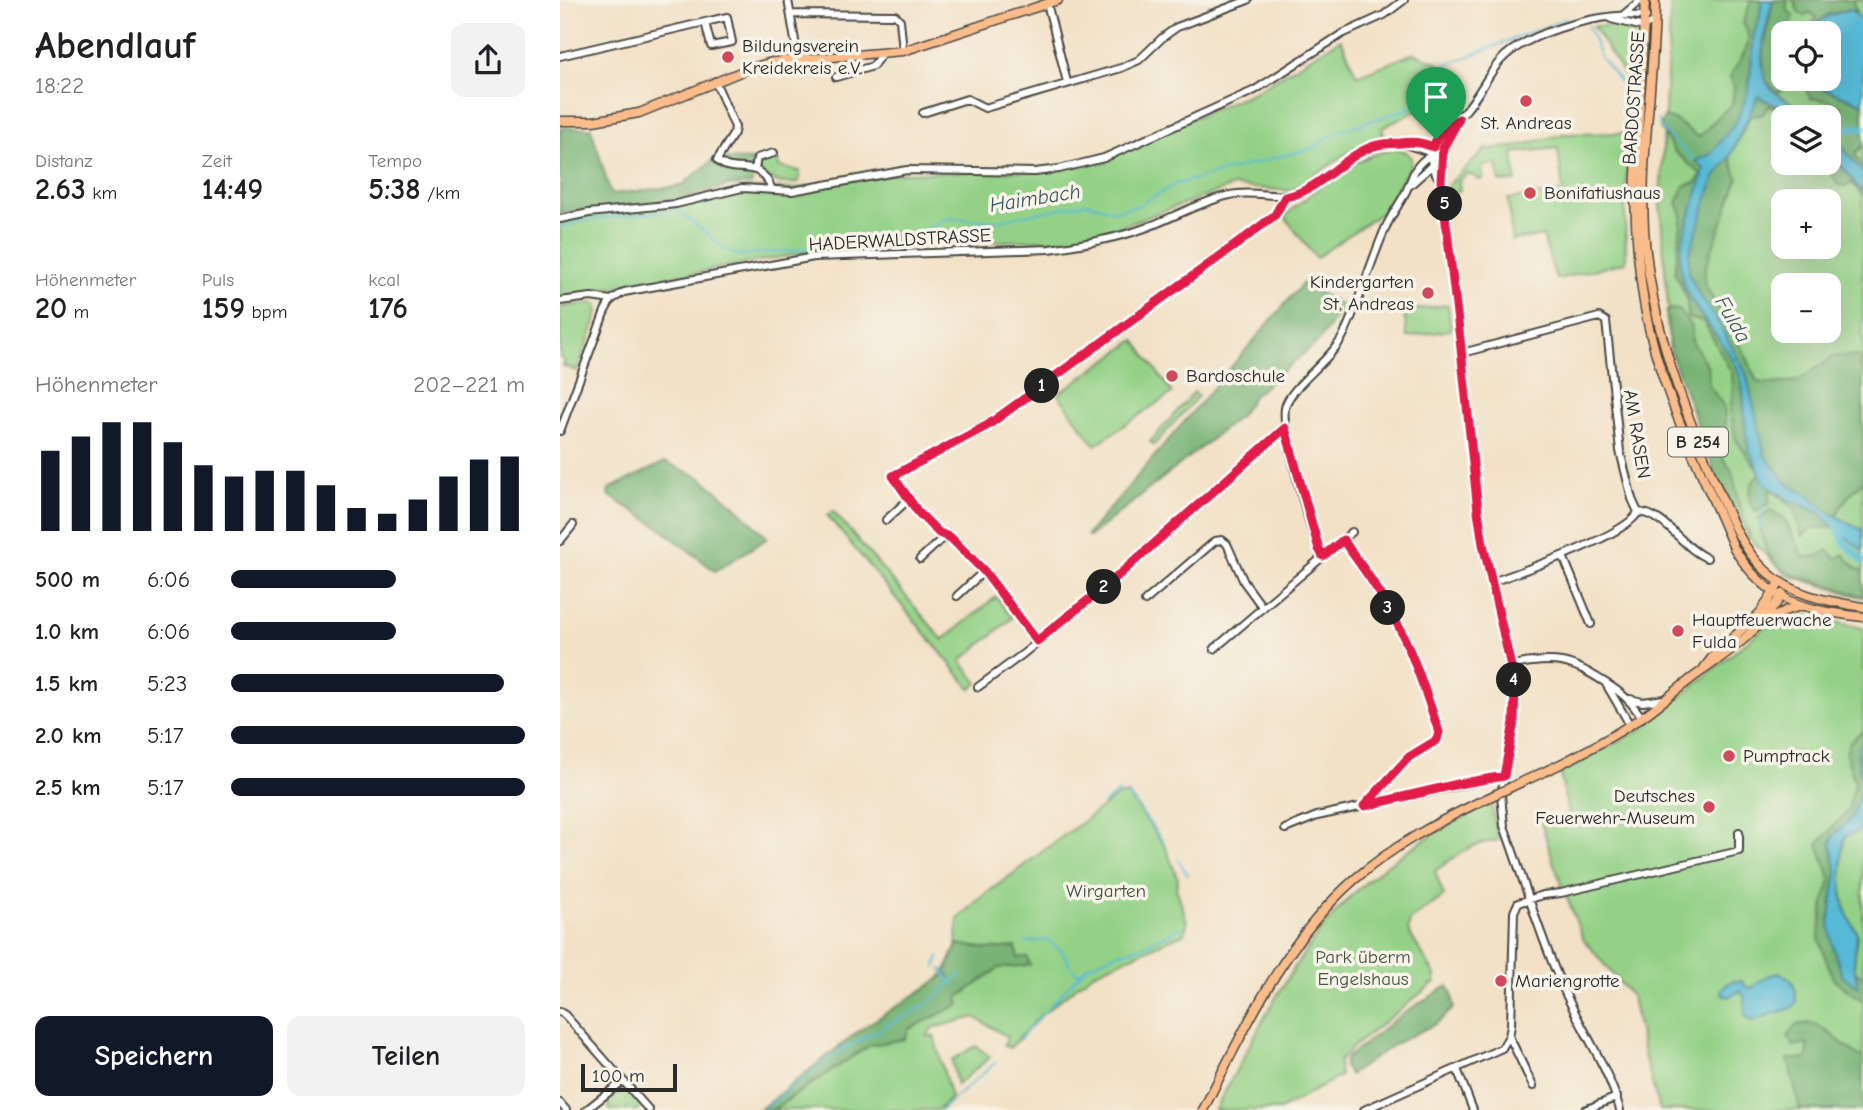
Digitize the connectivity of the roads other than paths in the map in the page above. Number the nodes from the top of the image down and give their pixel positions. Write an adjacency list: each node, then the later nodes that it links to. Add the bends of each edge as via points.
1 (788, 0): 9 (street)
2 (1058, 0): 7 (main road)
3 (1248, 0): 8 (street)
4 (1404, 0): 31 (street, via 1255,90 1104,158 1035,172 907,170 792,191)
5 (1643, 0): 10 (street); 11 (main road, BARDOSTRASSE / B 254)
6 (1654, 0): 13 (main road, BARDOSTRASSE / B 254)
7 (1047, 3): 16 (main road); 22 (street)
8 (1228, 3): 22 (street, via 1177,27 1139,60)
9 (791, 14): 16 (street, via 895,15 900,20); 19 (street)
10 (1622, 16): 11 (street); 12 (street)
11 (1644, 16): 13 (street); 15 (main road, BARDOSTRASSE / B 254)
12 (1611, 19): 15 (street); 24 (street, via 1566,26 1524,43 1500,61)
13 (1654, 20): 15 (street); 53 (main road, BARDOSTRASSE / B 254, via 1644,227 1664,351 1732,522 1750,553)
14 (705, 22): 14 (street, via 727,17 732,42 711,46); 18 (street)
15 (1644, 27): 54 (main road, BARDOSTRASSE / B 254, via 1635,225 1655,353 1734,548 1757,578)
16 (903, 51): 17 (main road)
17 (882, 53): 19 (main road); 20 (street, via 873,66)
18 (560, 56)
19 (798, 58): 21 (main road)
20 (836, 77)
21 (715, 81): 25 (main road, via 639,113); 29 (street, via 735,127 717,160 728,167)
22 (1067, 82): 23 (street, via 985,108 967,99)
23 (923, 113)
24 (1459, 119): 27 (street, via 1437,139); 28 (street)
25 (560, 121)
26 (774, 153): 29 (street, via 757,158)
27 (1432, 155): 28 (street); 28 (street); 30 (street); 32 (street, via 1416,142 1374,146 1304,192); 37 (street, via 1386,226 1343,338 1289,397)
28 (1442, 156): 30 (street)
29 (755, 169): 31 (street)
30 (1441, 181): 36 (street)
31 (772, 190): 33 (street, via 742,188 676,204)
32 (1285, 197): 34 (street, HADERWALDSTRASSE, via 1232,194 1142,229 1062,247 814,257 624,292); 39 (street, via 1275,215 988,425 893,476)
33 (560, 219)
34 (611, 300): 35 (street); 38 (street)
35 (560, 301)
36 (1462, 353): 40 (street, AM RASEN, via 1599,317 1606,321 1620,451); 52 (street, via 1477,507)
37 (1285, 428): 48 (street); 63 (street)
38 (560, 431)
39 (908, 500): 41 (street); 44 (street)
40 (1638, 512): 47 (street, via 1627,524); 49 (street, via 1653,515)
41 (886, 520)
42 (573, 525): 46 (street)
43 (1352, 533): 45 (street)
44 (944, 537): 50 (street); 51 (street, via 951,538)
45 (1343, 540): 48 (street); 74 (street, via 1393,615 1439,732 1437,740 1409,757)
46 (560, 541)
47 (1563, 555): 52 (street); 61 (street)
48 (1323, 556): 59 (street)
49 (1707, 558)
50 (920, 559)
51 (984, 571): 55 (street); 63 (street)
52 (1492, 582): 65 (street)
53 (1784, 584): 54 (main road); 58 (main road, BARDOSTRASSE / B 254, via 1819,599)
54 (1778, 594): 57 (main road, BARDOSTRASSE / B 254); 62 (main road); 66 (main road)
55 (957, 596)
56 (1146, 601): 59 (street, via 1215,541 1222,540)
57 (1802, 606): 60 (main road, BARDOSTRASSE / B 254); 62 (main road)
58 (1863, 607)
59 (1263, 608): 64 (street)
60 (1863, 617)
61 (1591, 624)
62 (1760, 625): 66 (main road)
63 (1037, 641): 68 (street)
64 (1214, 649)
65 (1511, 665): 67 (street, via 1564,662 1587,670); 73 (street, via 1514,722)
66 (1702, 671): 69 (main road)
67 (1606, 684): 70 (street); 72 (street)
68 (978, 687)
69 (1669, 698): 70 (street); 71 (main road)
70 (1628, 699): 71 (street)
71 (1642, 718): 72 (main road)
72 (1630, 725): 88 (main road, bridge, via 1433,825 1355,879 1320,914 1273,979)
73 (1504, 776): 74 (street); 77 (street, via 1500,809)
74 (1364, 806): 75 (street, via 1317,816)
75 (1285, 829)
76 (1739, 832): 77 (street, via 1739,851)
77 (1529, 898): 79 (street, via 1518,903 1514,912); 83 (street, via 1564,991)
78 (560, 1012): 81 (street)
79 (1509, 1036): 80 (street, via 1502,1048); 82 (street)
80 (1457, 1069): 89 (street); 90 (street)
81 (623, 1082): 86 (street); 87 (street)
82 (1533, 1086)
83 (1616, 1097): 91 (street); 92 (street)
84 (560, 1103): 85 (street)
85 (566, 1110)
86 (586, 1110)
87 (649, 1110)
88 (1203, 1110)
89 (1364, 1110)
90 (1473, 1110)
91 (1585, 1110)
92 (1620, 1110)

